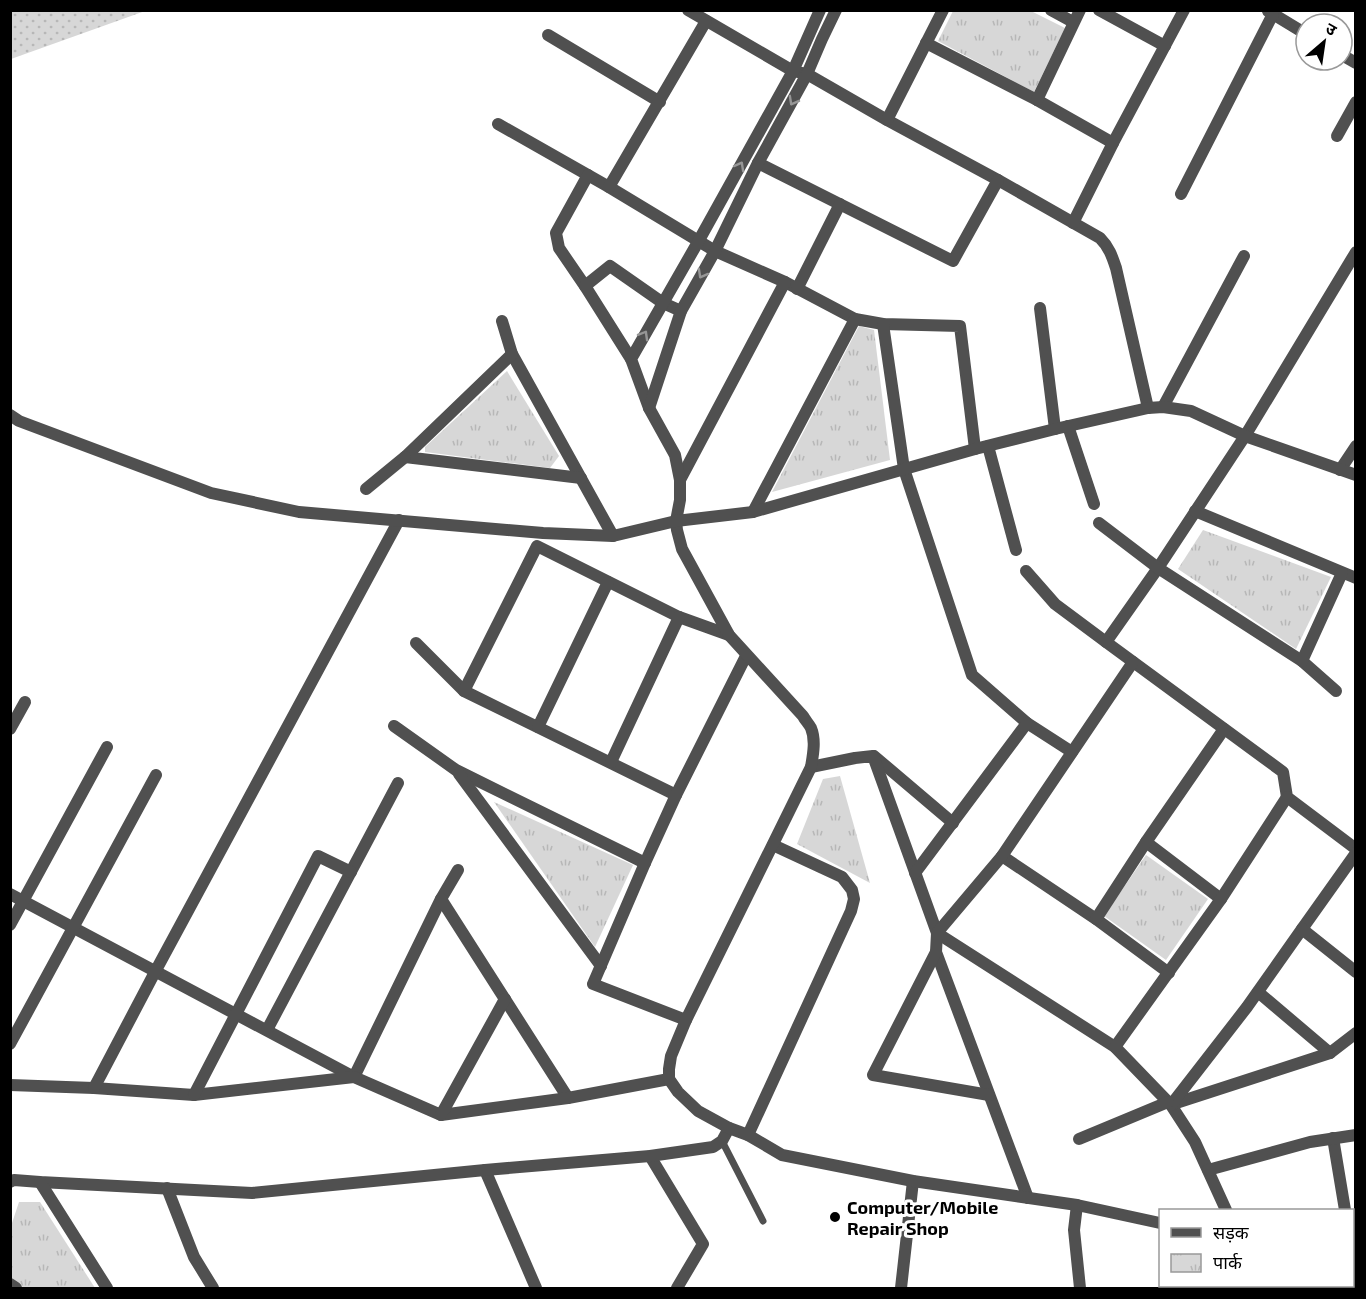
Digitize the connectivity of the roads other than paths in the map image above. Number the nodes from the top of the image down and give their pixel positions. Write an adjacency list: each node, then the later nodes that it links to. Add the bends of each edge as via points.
1 (688, 10): 10 (street)
2 (820, 10): 15 (street)
3 (836, 10): 16 (street)
4 (943, 10): 13 (street)
5 (1051, 10): 9 (street)
6 (1099, 10): 14 (street)
7 (1184, 10): 14 (street)
8 (1270, 12): 11 (street); 28 (street)
9 (1077, 16): 17 (street)
10 (706, 21): 15 (street); 18 (street)
11 (1294, 27)
12 (548, 35): 18 (street)
13 (926, 43): 17 (street); 20 (street)
14 (1165, 46): 23 (street)
15 (793, 71): 16 (street); 31 (street, one-way to 15)
16 (807, 74): 20 (street); 24 (street, one-way to 24)
17 (1037, 100): 23 (street)
18 (660, 102): 27 (street)
19 (1356, 102): 22 (street)
20 (887, 120): 26 (street)
21 (498, 124): 25 (street)
22 (1337, 136)
23 (1113, 143): 30 (street)
24 (759, 163): 29 (street); 32 (street)
25 (588, 175): 27 (street); 36 (street, via 556,233 559,248)
26 (998, 180): 29 (street, via 953,261); 30 (street)
27 (609, 187): 31 (street)
28 (1181, 194)
29 (840, 204): 37 (street)
30 (1073, 223): 48 (street, via 1100,238 1112,255)
31 (698, 242): 32 (street); 38 (street)
32 (715, 252): 35 (street); 40 (street, one-way to 40)
33 (1356, 252): 51 (street)
34 (1244, 256): 46 (street)
35 (785, 282): 37 (street); 60 (street)
36 (585, 286): 38 (street, via 610,266); 45 (street)
37 (797, 289): 41 (street)
38 (663, 303): 40 (street); 45 (street, one-way to 38)
39 (1040, 308): 50 (street)
40 (681, 311): 47 (street)
41 (855, 319): 43 (street); 64 (street)
42 (502, 321): 44 (street)
43 (883, 324): 54 (street, via 960,326); 56 (street)
44 (512, 354): 55 (street); 59 (street)
45 (630, 359): 47 (street)
46 (1163, 407): 48 (street); 51 (street, via 1191,411)
47 (649, 408): 60 (street, via 675,455)
48 (1148, 408): 50 (street)
49 (10, 416): 65 (street, via 211,493 299,512)
50 (1061, 427): 52 (street); 62 (street)
51 (1245, 436): 57 (street); 63 (street)
52 (988, 446): 54 (street); 71 (street)
53 (1356, 446): 57 (street)
54 (975, 449): 56 (street)
55 (405, 457): 59 (street); 61 (street)
56 (904, 469): 64 (street); 87 (street, via 972,675)
57 (1340, 470): 58 (street)
58 (1356, 475)
59 (581, 478): 69 (street)
60 (680, 480): 66 (street)
61 (366, 489)
62 (1094, 504)
63 (1196, 511): 72 (street); 74 (street)
64 (753, 512): 66 (street)
65 (399, 520): 68 (street); 122 (street)
66 (676, 521): 69 (street); 78 (street, via 682,549)
67 (1100, 523): 72 (street)
68 (543, 533): 69 (street); 70 (street)
69 (613, 536)
70 (537, 546): 76 (street); 84 (street)
71 (1016, 550)
72 (1158, 568): 79 (street); 82 (street)
73 (1026, 571): 79 (street, via 1055,604)
74 (1342, 573): 75 (street); 82 (street)
75 (1356, 578)
76 (608, 582): 77 (street); 89 (street)
77 (680, 617): 78 (street); 95 (street)
78 (729, 635): 81 (street)
79 (1106, 642): 83 (street)
80 (416, 643): 84 (street)
81 (747, 656): 96 (street, via 811,728); 100 (street)
82 (1302, 661): 85 (street)
83 (1133, 662): 91 (street); 93 (street)
84 (464, 691): 89 (street)
85 (1336, 691)
86 (25, 702): 90 (street)
87 (1027, 723): 93 (street); 102 (street)
88 (394, 726): 97 (street)
89 (538, 727): 95 (street)
90 (10, 729)
91 (1224, 729): 101 (street, via 1283,772); 103 (street)
92 (107, 747): 114 (street)
93 (1072, 752): 106 (street)
94 (873, 756): 96 (street); 102 (street); 110 (street)
95 (611, 762): 100 (street)
96 (811, 767): 104 (street)
97 (456, 770): 107 (street); 121 (street)
98 (156, 775): 117 (street)
99 (398, 783): 109 (street)
100 (676, 795): 107 (street)
101 (1287, 796): 105 (street); 113 (street)
102 (953, 823): 110 (street)
103 (1146, 842): 113 (street); 115 (street)
104 (773, 845): 128 (street); 144 (street, via 842,877 854,899)
105 (1356, 851): 118 (street)
106 (1002, 856): 115 (street); 119 (street)
107 (645, 863): 121 (street)
108 (458, 870): 112 (street)
109 (351, 872): 127 (street, via 318,856); 129 (street)
110 (915, 873): 119 (street)
111 (10, 894): 114 (street)
112 (441, 899): 126 (street); 134 (street)
113 (1221, 899): 124 (street)
114 (24, 901): 116 (street); 117 (street)
115 (1095, 919): 124 (street)
116 (10, 925)
117 (73, 928): 122 (street); 131 (street)
118 (1302, 929): 123 (street); 125 (street)
119 (937, 933): 120 (street); 132 (street)
120 (936, 952): 139 (street); 139 (street, via 873,1075)
121 (601, 966): 128 (street, via 593,984)
122 (155, 972): 127 (street); 137 (street)
123 (1356, 972)
124 (1169, 973): 132 (street)
125 (1258, 992): 133 (street); 141 (street)
126 (505, 999): 140 (street); 142 (street)
127 (236, 1013): 129 (street); 138 (street)
128 (686, 1020): 135 (street, via 671,1056)
129 (267, 1030): 134 (street)
130 (1356, 1034): 133 (street)
131 (10, 1044)
132 (1115, 1047): 141 (street)
133 (1330, 1053): 141 (street)
134 (354, 1077): 138 (street); 142 (street)
135 (669, 1079): 140 (street); 143 (street, via 698,1111)
136 (10, 1085): 137 (street)
137 (94, 1088): 138 (street)
138 (194, 1095)
139 (989, 1095): 156 (street)
140 (568, 1098): 142 (street)
141 (1170, 1103): 147 (street); 151 (street)
142 (441, 1114)
143 (729, 1128): 144 (street); 148 (street)
144 (748, 1135): 152 (street, via 782,1155)
145 (1356, 1135): 146 (street)
146 (1333, 1138): 151 (street); 159 (street)
147 (1079, 1139)
148 (722, 1141): 149 (street, via 713,1147); 160 (lane)
149 (650, 1156): 150 (street); 167 (street, via 703,1244)
150 (485, 1170): 155 (street, via 252,1193); 166 (street)
151 (1208, 1170): 158 (street)
152 (913, 1181): 156 (street); 168 (street)
153 (10, 1182): 154 (street)
154 (40, 1182): 155 (street); 164 (street)
155 (167, 1188): 165 (street, via 194,1257)
156 (1028, 1198): 157 (street)
157 (1077, 1205): 161 (street); 169 (street, via 1074,1230)
158 (1226, 1209)
159 (1345, 1209)
160 (763, 1221)
161 (1159, 1223)
162 (10, 1284): 163 (street)
163 (15, 1288)
164 (107, 1288)
165 (213, 1288)
166 (536, 1288)
167 (677, 1288)
168 (901, 1288)
169 (1080, 1288)

